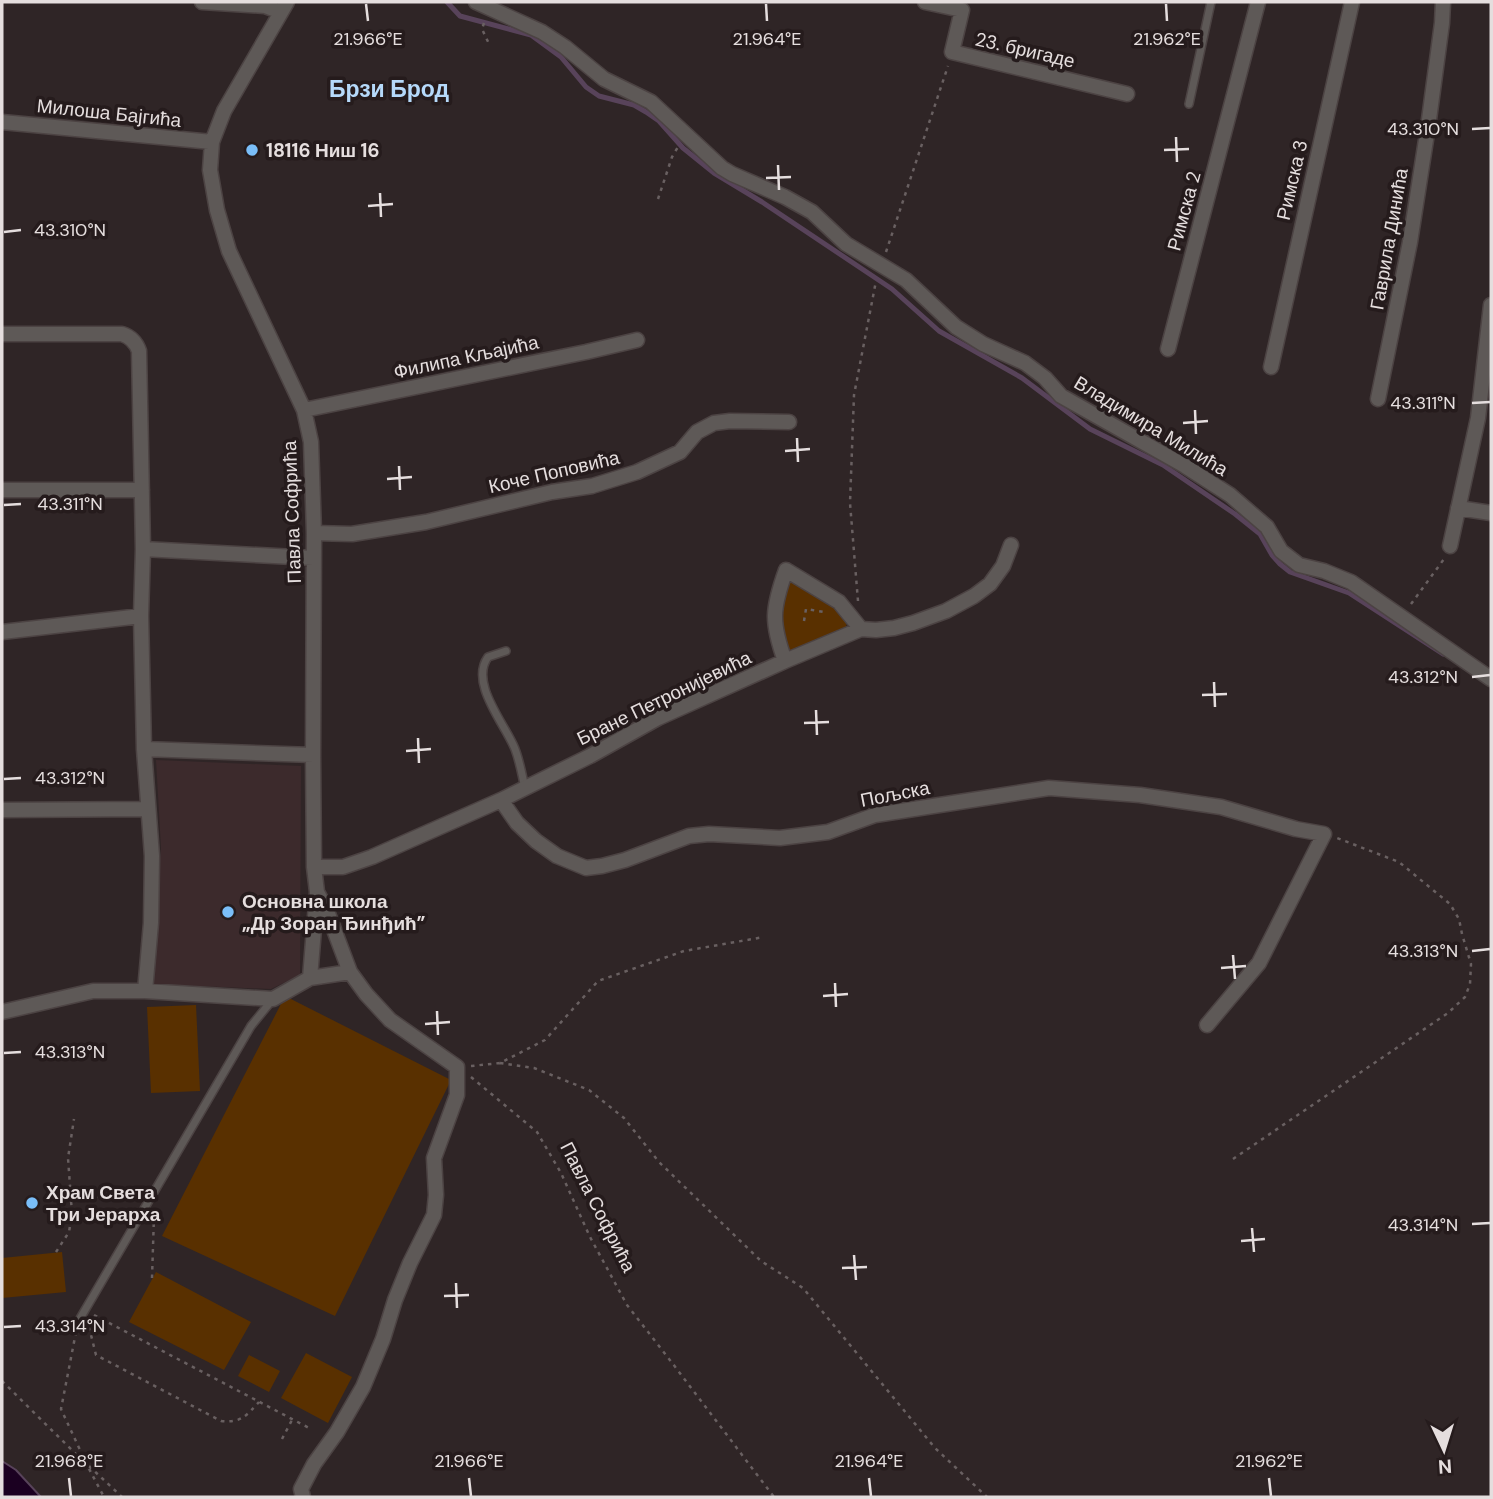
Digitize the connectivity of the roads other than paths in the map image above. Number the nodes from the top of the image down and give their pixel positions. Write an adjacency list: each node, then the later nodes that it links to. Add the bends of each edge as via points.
1 (202, 2): 8 (street)
2 (476, 2): 35 (street, Владимира Милића, via 542,32 604,79 651,102 722,168 812,212 846,244 906,281 956,327 1025,363 1061,396 1230,495 1267,527 1281,551 1299,565 1351,582)
3 (926, 2): 9 (street, 23. бригаде, via 962,10 952,52)
4 (1211, 2): 10 (lane)
5 (1258, 2): 16 (street, Римска 2)
6 (1352, 2): 17 (street, Римска 3)
7 (1443, 2): 18 (street, Гаврила Динића, via 1410,242)
8 (284, 7): 12 (street, Павла Софрића, via 224,111)
9 (1127, 94)
10 (1189, 104)
11 (2, 122): 12 (street, Милоша Бајгића)
12 (212, 142): 19 (street, Павла Софрића, via 210,170 229,251)
13 (1491, 305): 23 (street, via 1478,418)
14 (2, 334): 22 (street, via 122,334 133,340 139,351)
15 (637, 340): 19 (street, Филипа Кљајића)
16 (1168, 349)
17 (1270, 367)
18 (1378, 399)
19 (304, 410): 25 (street, Павла Софрића, via 311,442)
20 (789, 422): 25 (street, Коче Поповића, via 714,423 697,432 680,452 592,486 426,523 352,534)
21 (2, 490): 22 (street)
22 (142, 490): 28 (street)
23 (1458, 508): 24 (street); 27 (street)
24 (1491, 513)
25 (314, 533): 29 (street, Павла Софрића)
26 (1011, 545): 31 (street, Бране Петронијевића, via 996,576 960,604 913,623)
27 (1450, 546)
28 (143, 549): 29 (street); 30 (street)
29 (313, 558): 37 (street, Павла Софрића)
30 (142, 616): 32 (street); 36 (street)
31 (861, 629): 34 (street, Бране Петронијевића); 34 (street, via 839,602 786,570 774,614)
32 (2, 632)
33 (506, 651): 38 (lane, via 488,657 482,676 514,747)
34 (785, 661): 38 (street, Бране Петронијевића)
35 (1491, 679)
36 (144, 749): 37 (street); 40 (street)
37 (313, 755): 42 (street, Павла Софрића)
38 (524, 788): 39 (street, Бране Петронијевића)
39 (501, 800): 42 (street, Бране Петронијевића, via 359,863); 49 (street, Пољска, via 536,841 586,868 625,860 689,836 780,838 828,832 875,814 1049,788 1221,807 1324,834 1259,963)
40 (148, 809): 41 (street); 46 (street, via 151,923)
41 (2, 810)
42 (314, 867): 43 (street, Павла Софрића)
43 (317, 892): 44 (street, Павла Софрића); 45 (street, Павла Софрића)
44 (350, 972): 45 (street); 51 (street, Павла Софрића, via 390,1020 457,1067 457,1095 434,1158 434,1215 410,1263 363,1387 314,1464 301,1489)
45 (310, 978): 47 (street)
46 (145, 991): 47 (street); 48 (street, via 93,991)
47 (273, 999): 50 (lane, via 251,1026)
48 (2, 1012)
49 (1207, 1025)
50 (78, 1322)
51 (303, 1497)

